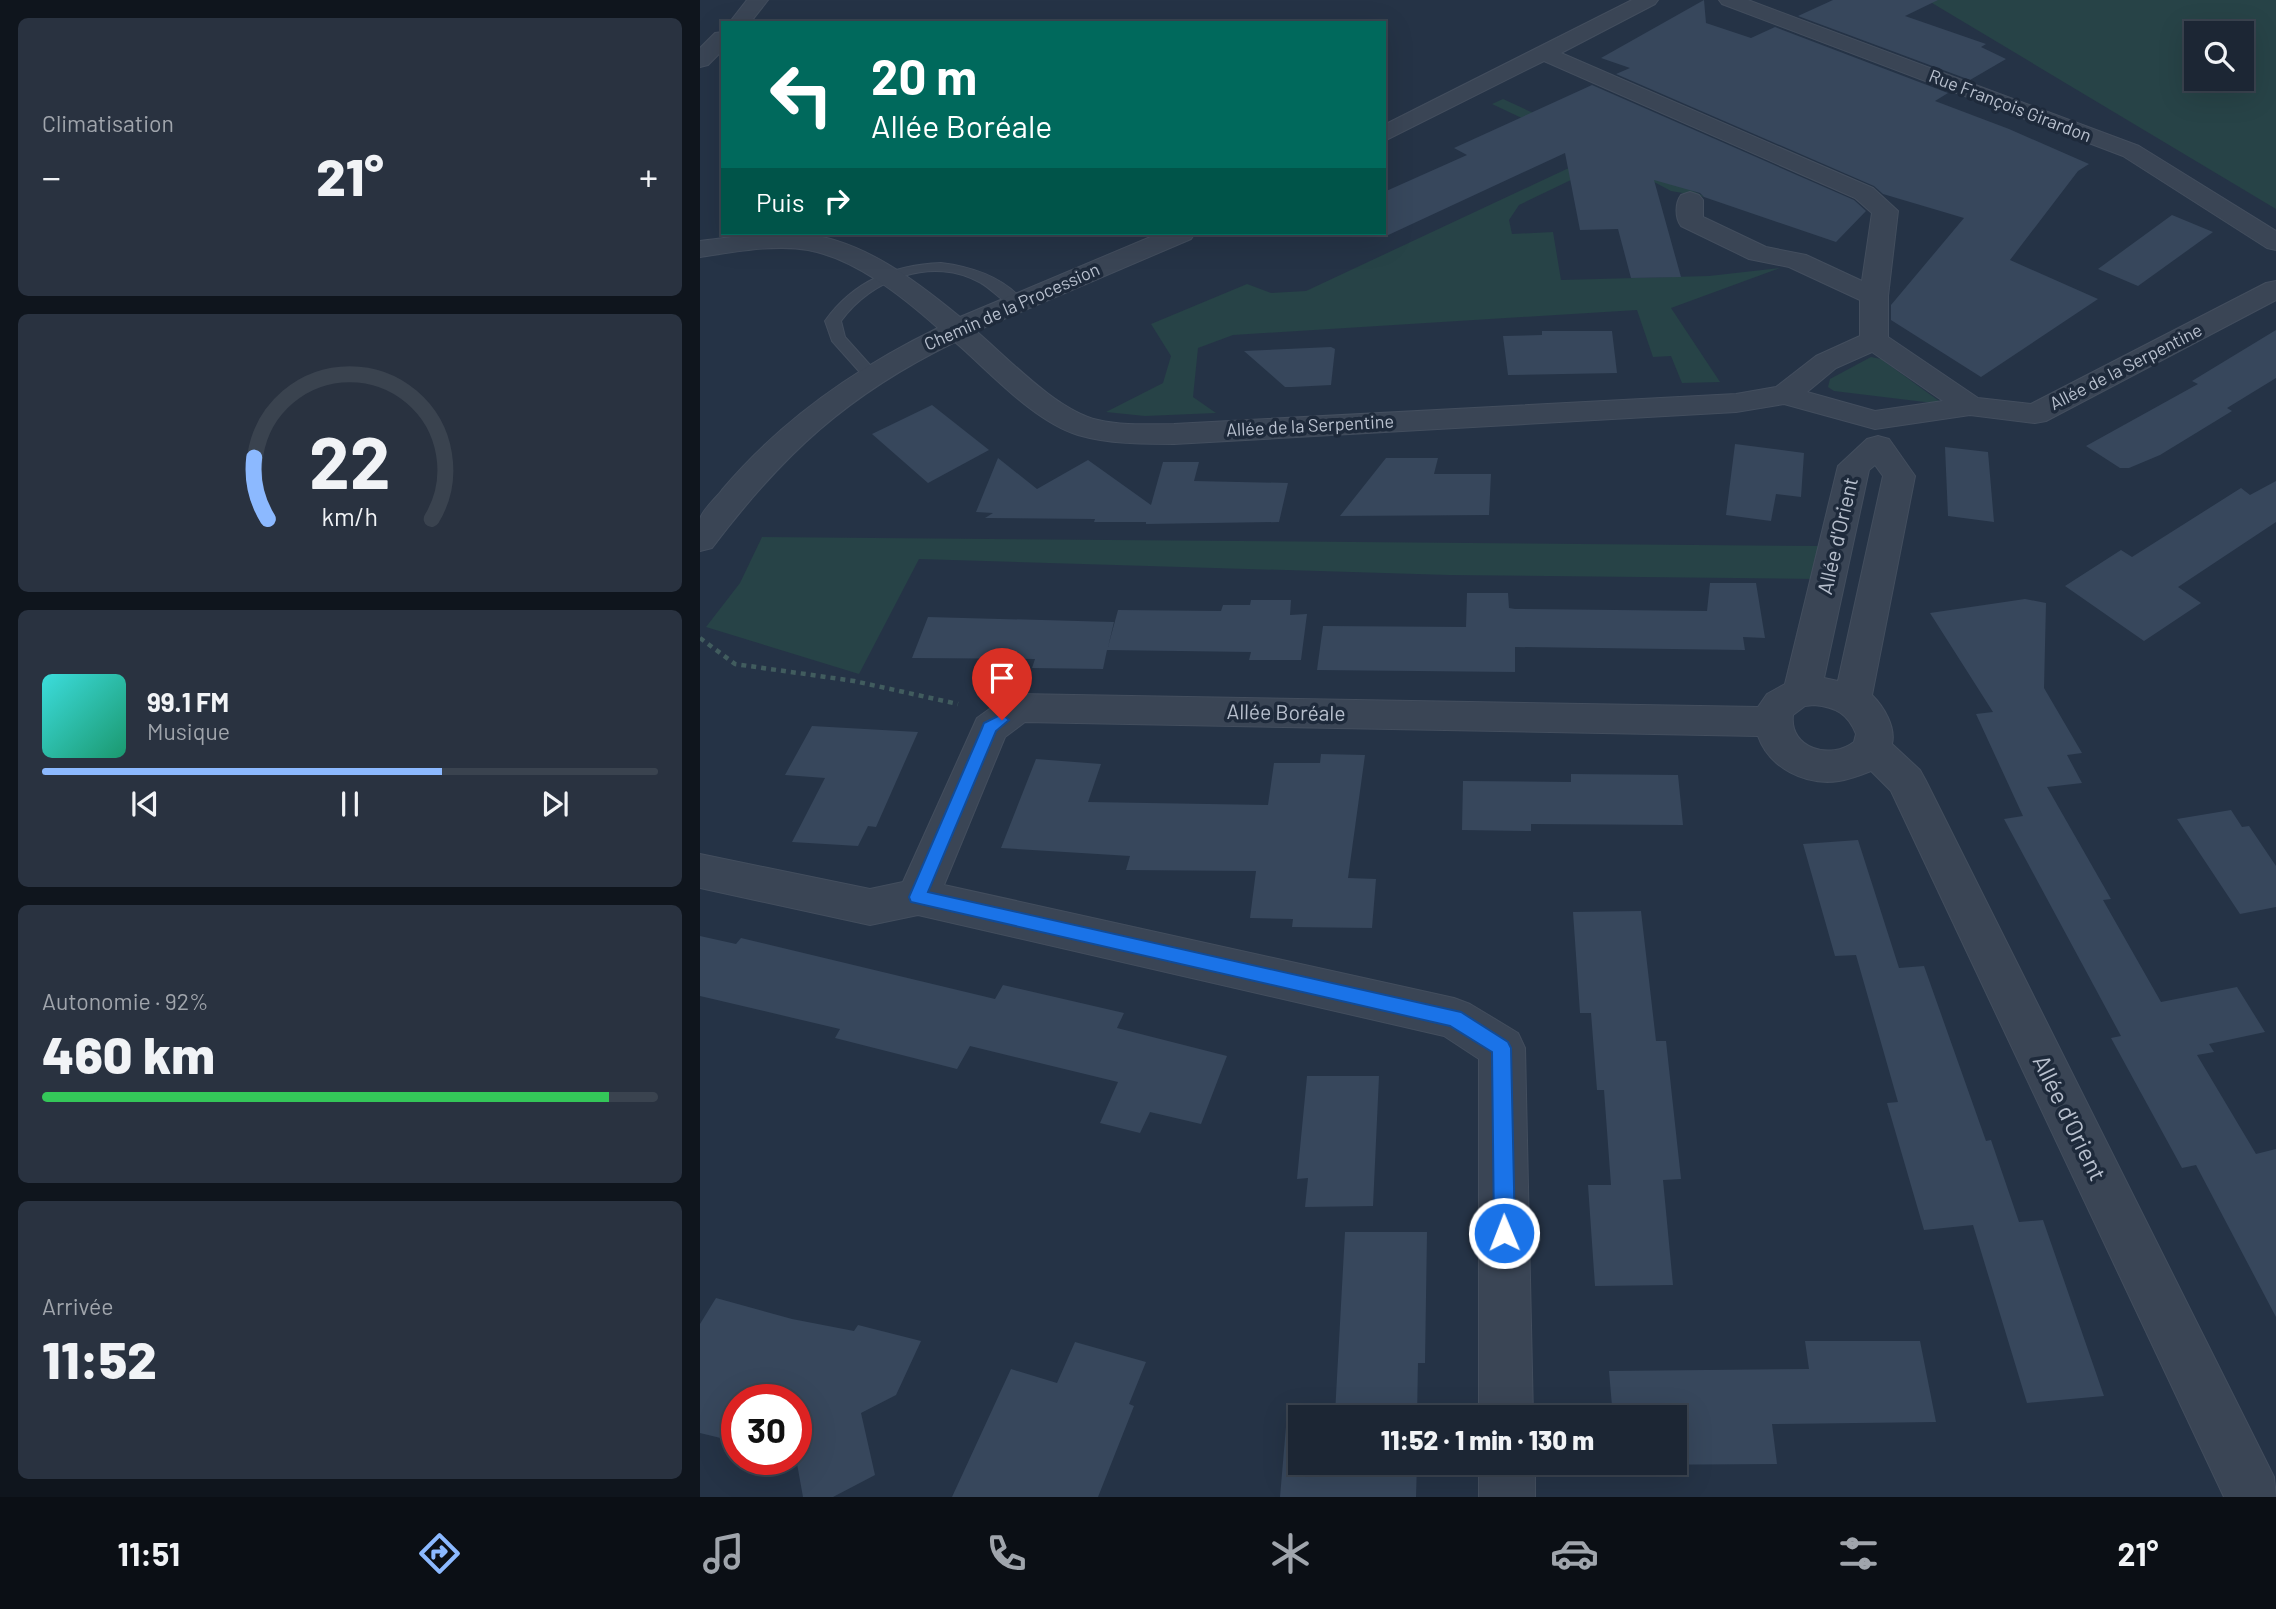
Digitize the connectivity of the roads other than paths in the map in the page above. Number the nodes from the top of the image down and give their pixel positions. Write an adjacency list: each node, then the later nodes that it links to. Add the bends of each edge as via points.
1 (758, 0): 4 (street)
2 (1648, 0): 6 (street)
3 (1729, 0): 12 (street, Rue François Girardon, via 2131,151)
4 (741, 21)
5 (721, 40): 7 (street)
6 (1545, 54): 8 (street); 16 (street, via 1864,193 1885,211)
7 (700, 60)
8 (1386, 133)
9 (1690, 200): 16 (street, via 1690,221 1758,253 1797,261)
10 (1177, 235): 17 (street, Chemin de la Procession)
11 (819, 238): 13 (street, Allée de la Serpentine); 14 (street, Allée de la Serpentine)
12 (2276, 242)
13 (700, 249)
14 (886, 276): 17 (lane, via 919,269 958,269 982,277); 18 (street, Allée de la Serpentine); 20 (lane, via 863,287 833,321 838,338)
15 (2276, 289): 22 (street, Allée de la Serpentine, via 2035,414)
16 (1874, 296): 19 (street)
17 (1017, 303): 18 (street, Chemin de la Procession)
18 (956, 329): 20 (street, Chemin de la Procession); 21 (street, Allée de la Serpentine, via 1058,415 1089,428 1122,433 1174,434 1723,404)
19 (1874, 341): 21 (street, via 1826,362); 22 (street)
20 (871, 375): 24 (street, Chemin de la Procession, via 798,429 734,495)
21 (1786, 395): 23 (street)
22 (1970, 406): 23 (street)
23 (1877, 433): 25 (street, Allée d'Orient, via 1854,466); 26 (street, via 1899,476)
24 (700, 540)
25 (1802, 692): 26 (street, via 1827,691); 27 (street, via 1781,703)
26 (1852, 701): 28 (street, via 1872,723)
27 (1773, 722): 28 (street, via 1784,748 1814,765 1849,765); 30 (street, Allée Boréale, via 1018,708 990,728)
28 (1872, 748): 34 (street, Allée d'Orient, via 1906,782)
29 (700, 871): 30 (street, via 870,907)
30 (918, 897): 31 (street, via 1454,1018 1502,1048)
31 (1506, 1405)
32 (1507, 1475): 33 (street)
33 (1507, 1497)
34 (2254, 1497)

